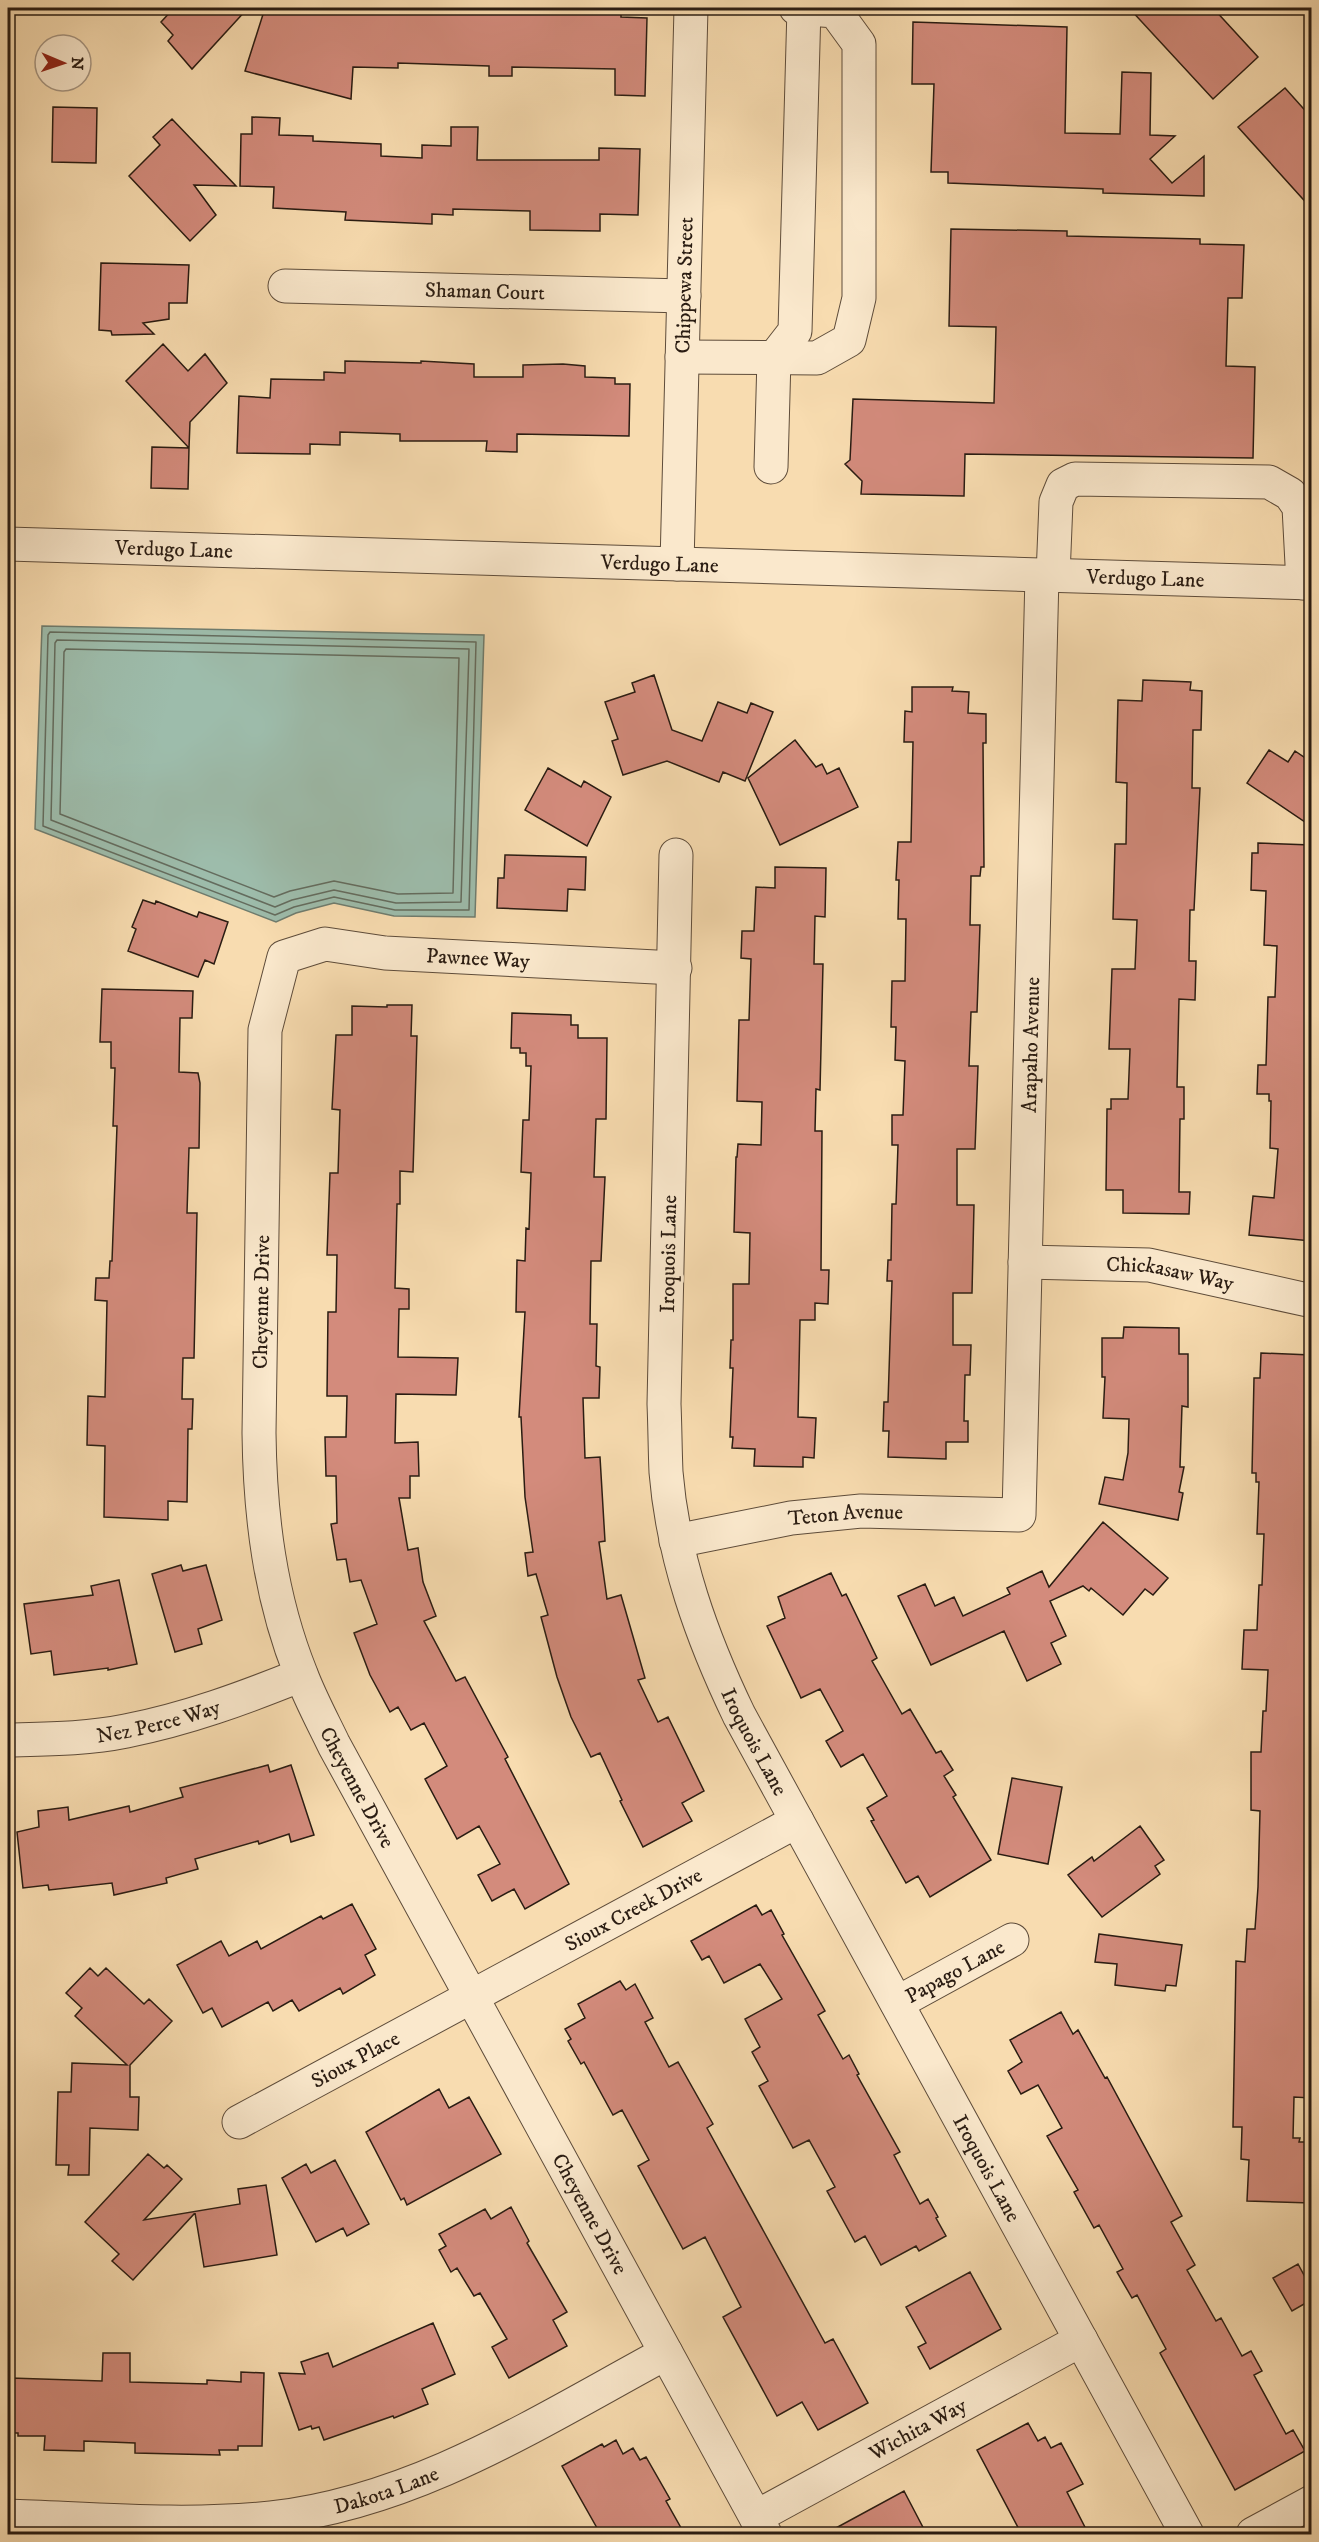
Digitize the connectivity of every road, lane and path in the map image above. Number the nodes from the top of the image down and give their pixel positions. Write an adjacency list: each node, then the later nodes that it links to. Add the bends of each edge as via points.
1 (691, 8): 5 (street, Chippewa Street)
2 (796, 8): 3 (street)
3 (804, 8): 7 (street, via 795,331); 7 (street, via 835,11 859,44 859,298 849,340 816,358)
4 (285, 286): 5 (street, Shaman Court)
5 (684, 296): 6 (street, Chippewa Street)
6 (682, 357): 7 (street); 10 (street, Chippewa Street)
7 (774, 358): 8 (street)
8 (771, 467)
9 (8, 544): 10 (street, Verdugo Lane)
10 (677, 564): 11 (street, Verdugo Lane)
11 (1048, 575): 12 (street, Verdugo Lane); 12 (street, Arapaho Avenue, via 1056,502 1063,485 1075,479 1269,482 1290,494 1299,507); 16 (street, Arapaho Avenue)
12 (1307, 583)
13 (676, 855): 15 (street, Iroquois Lane)
14 (284, 957): 15 (street, Pawnee Way, via 325,944 386,953); 20 (street, Cheyenne Drive, via 265,1030 258,1433 268,1557 281,1617)
15 (675, 968): 19 (street, Iroquois Lane, via 664,1404 666,1473)
16 (1025, 1262): 17 (street, Chickasaw Way, via 1149,1265); 18 (street, Arapaho Avenue)
17 (1311, 1301)
18 (1019, 1515): 19 (street, Teton Avenue, via 861,1510 791,1518)
19 (676, 1541): 22 (street, Iroquois Lane, via 713,1659)
20 (301, 1675): 21 (street, Nez Perce Way, via 185,1718 125,1732); 24 (street, Cheyenne Drive, via 334,1745)
21 (8, 1740)
22 (797, 1821): 24 (street, Sioux Creek Drive); 25 (street, Iroquois Lane)
23 (1012, 1940): 25 (street, Papago Lane)
24 (472, 1999): 26 (street, Sioux Place); 28 (street, Cheyenne Drive)
25 (897, 2004): 27 (street, Iroquois Lane)
26 (239, 2122)
27 (1081, 2340): 31 (street, Wichita Way); 33 (street, Iroquois Lane)
28 (666, 2353): 31 (street, Cheyenne Drive); 32 (street, Dakota Lane, via 467,2461 407,2486 345,2504)
29 (1311, 2502): 34 (street)
30 (8, 2517): 32 (street, Dakota Lane)
31 (760, 2526)
32 (196, 2528)
33 (1187, 2535)
34 (1253, 2535)

